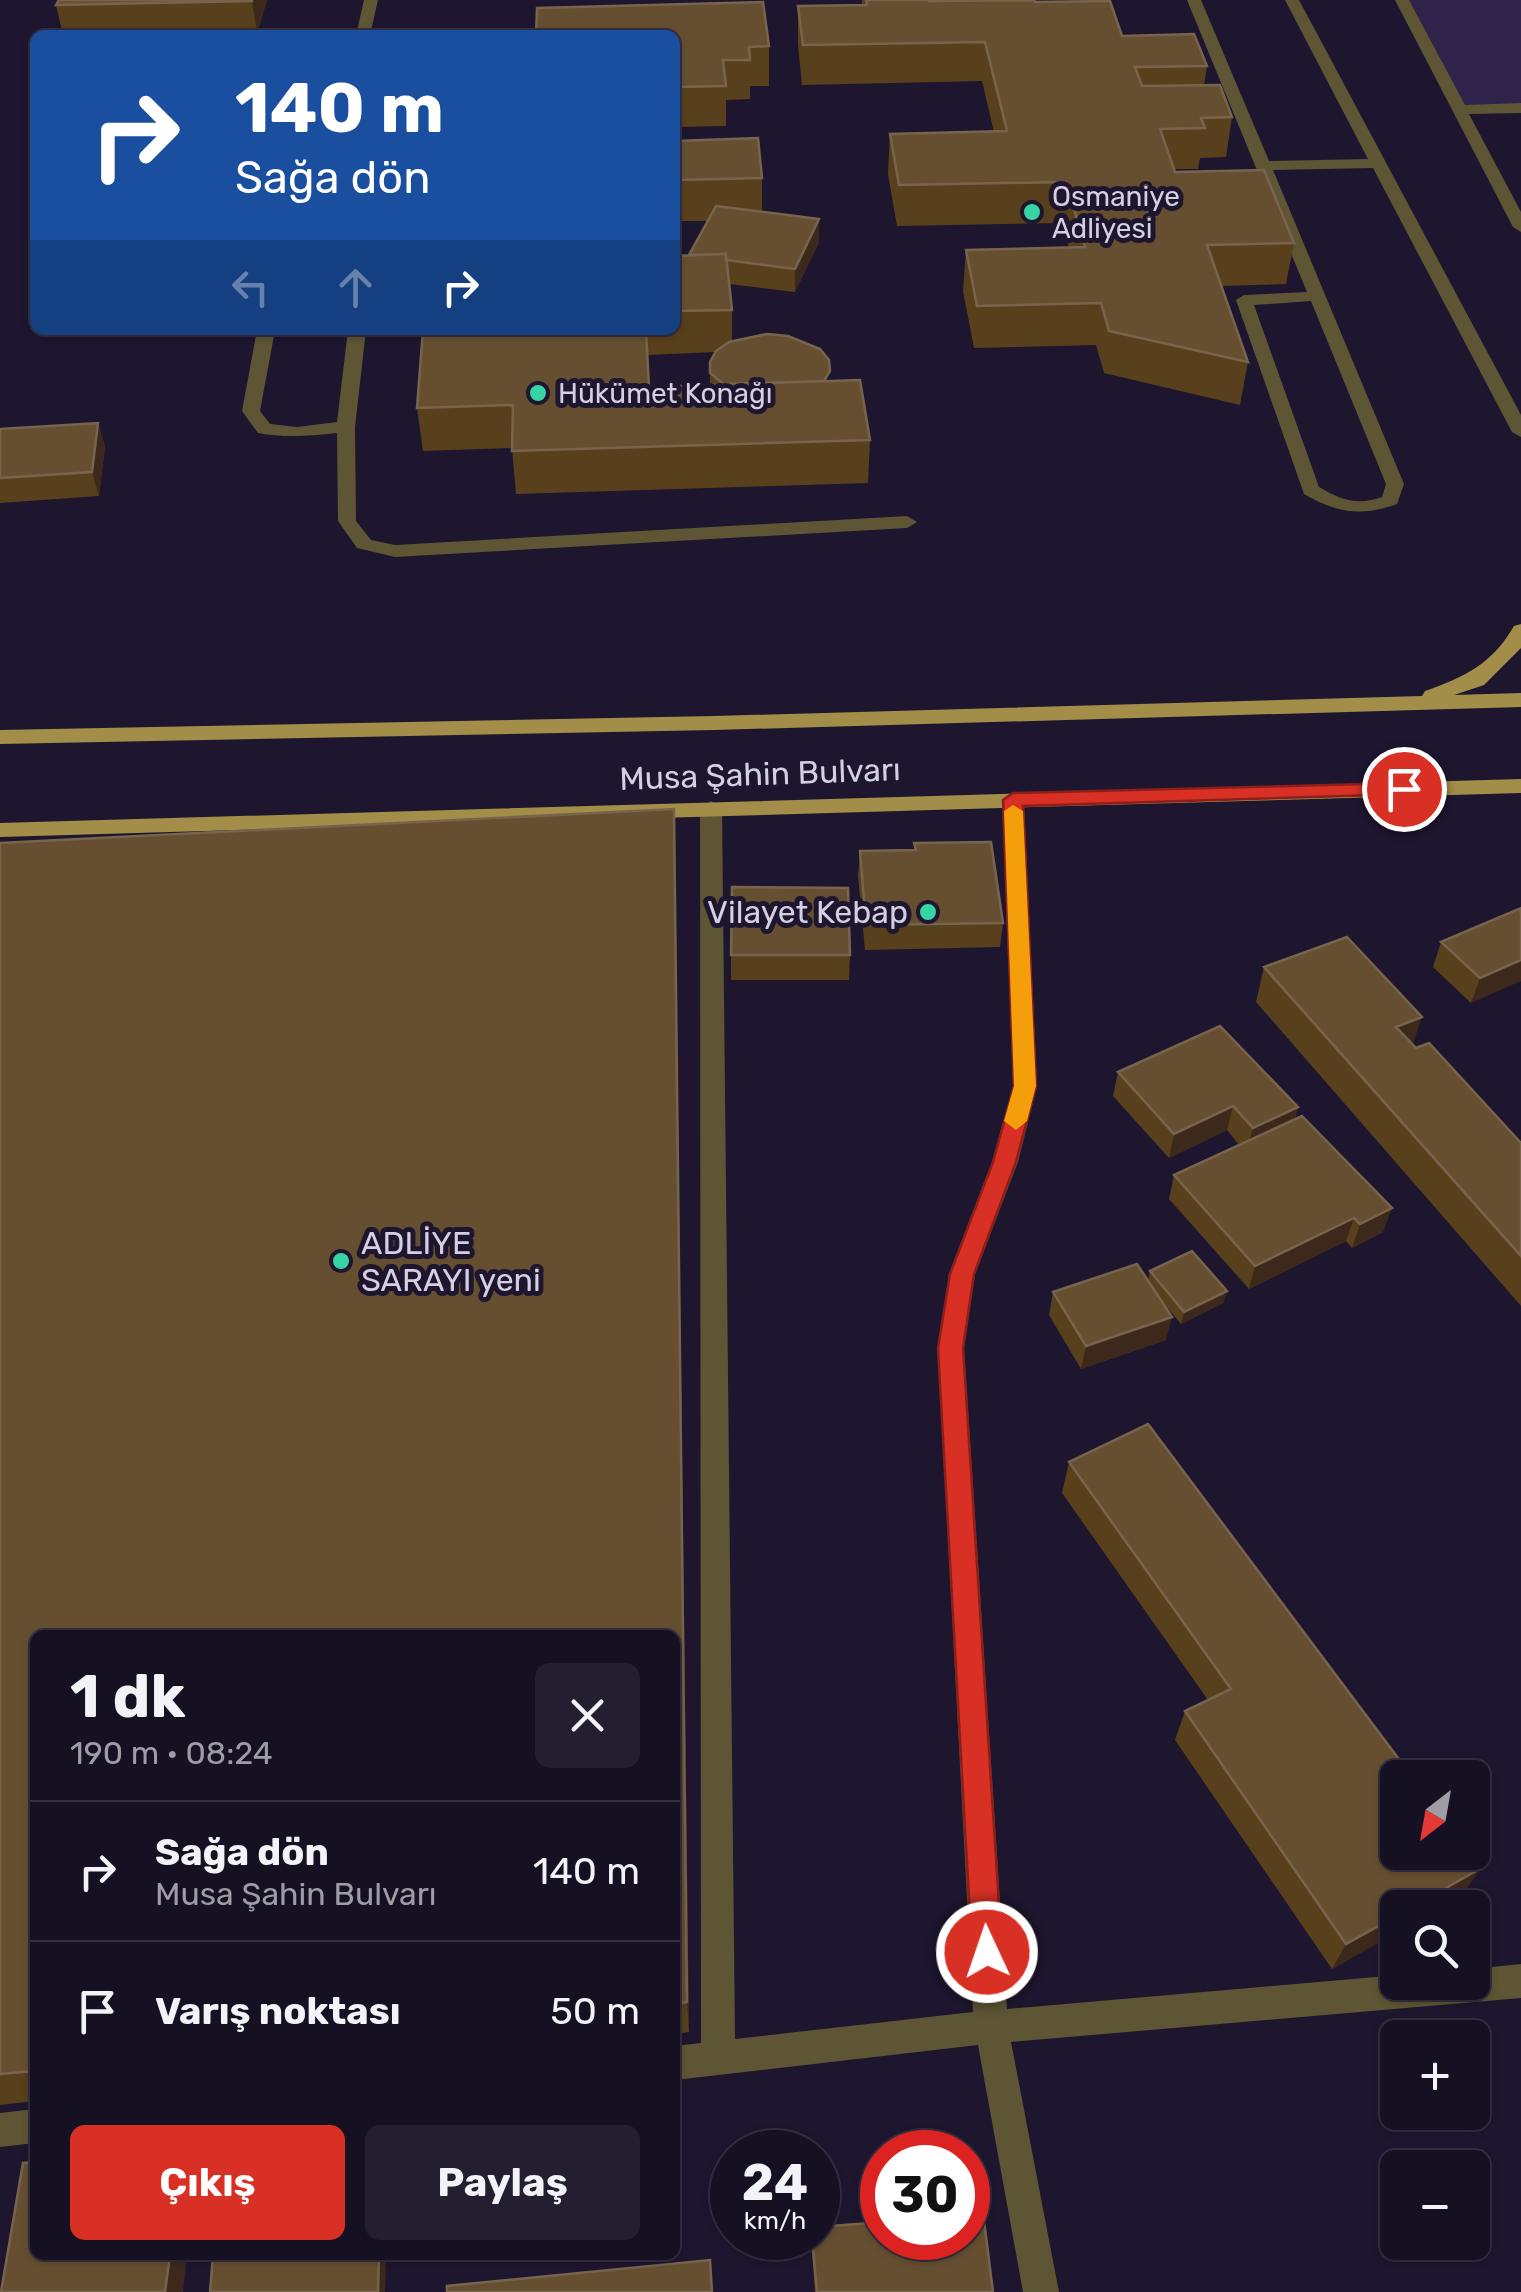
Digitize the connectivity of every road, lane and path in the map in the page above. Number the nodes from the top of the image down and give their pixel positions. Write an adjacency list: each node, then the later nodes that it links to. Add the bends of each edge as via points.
1 (371, 0): 5 (street)
2 (1194, 0): 9 (street)
3 (1292, 0): 8 (street)
4 (1402, 0): 7 (street)
5 (364, 30)
6 (1521, 108): 7 (street)
7 (1460, 110): 10 (street)
8 (1379, 163): 9 (street); 15 (street)
9 (1263, 166): 11 (street)
10 (1521, 226)
11 (1317, 296): 11 (street, via 1395,484 1390,500 1366,510 1335,504 1312,490 1244,300)
12 (265, 335): 14 (street, via 251,410 264,428)
13 (356, 335): 14 (street)
14 (346, 427): 16 (street, via 347,521 364,544 396,551)
15 (1521, 432)
16 (907, 522)
17 (1521, 630): 19 (main road, via 1477,680)
18 (1521, 700): 19 (main road, Musa Şahin Bulvarı)
19 (1416, 703): 20 (main road, Musa Şahin Bulvarı)
20 (0, 737)
21 (1521, 786): 22 (main road, Musa Şahin Bulvarı)
22 (1013, 800): 23 (main road, Musa Şahin Bulvarı); 26 (street, via 1025,1086 962,1274 951,1348)
23 (711, 808): 24 (main road, Musa Şahin Bulvarı); 27 (street)
24 (0, 830)
25 (1521, 1981): 26 (street)
26 (991, 2027): 27 (street); 31 (street)
27 (718, 2059): 28 (street)
28 (680, 2063)
29 (30, 2127): 30 (street)
30 (0, 2130)
31 (1041, 2292)

